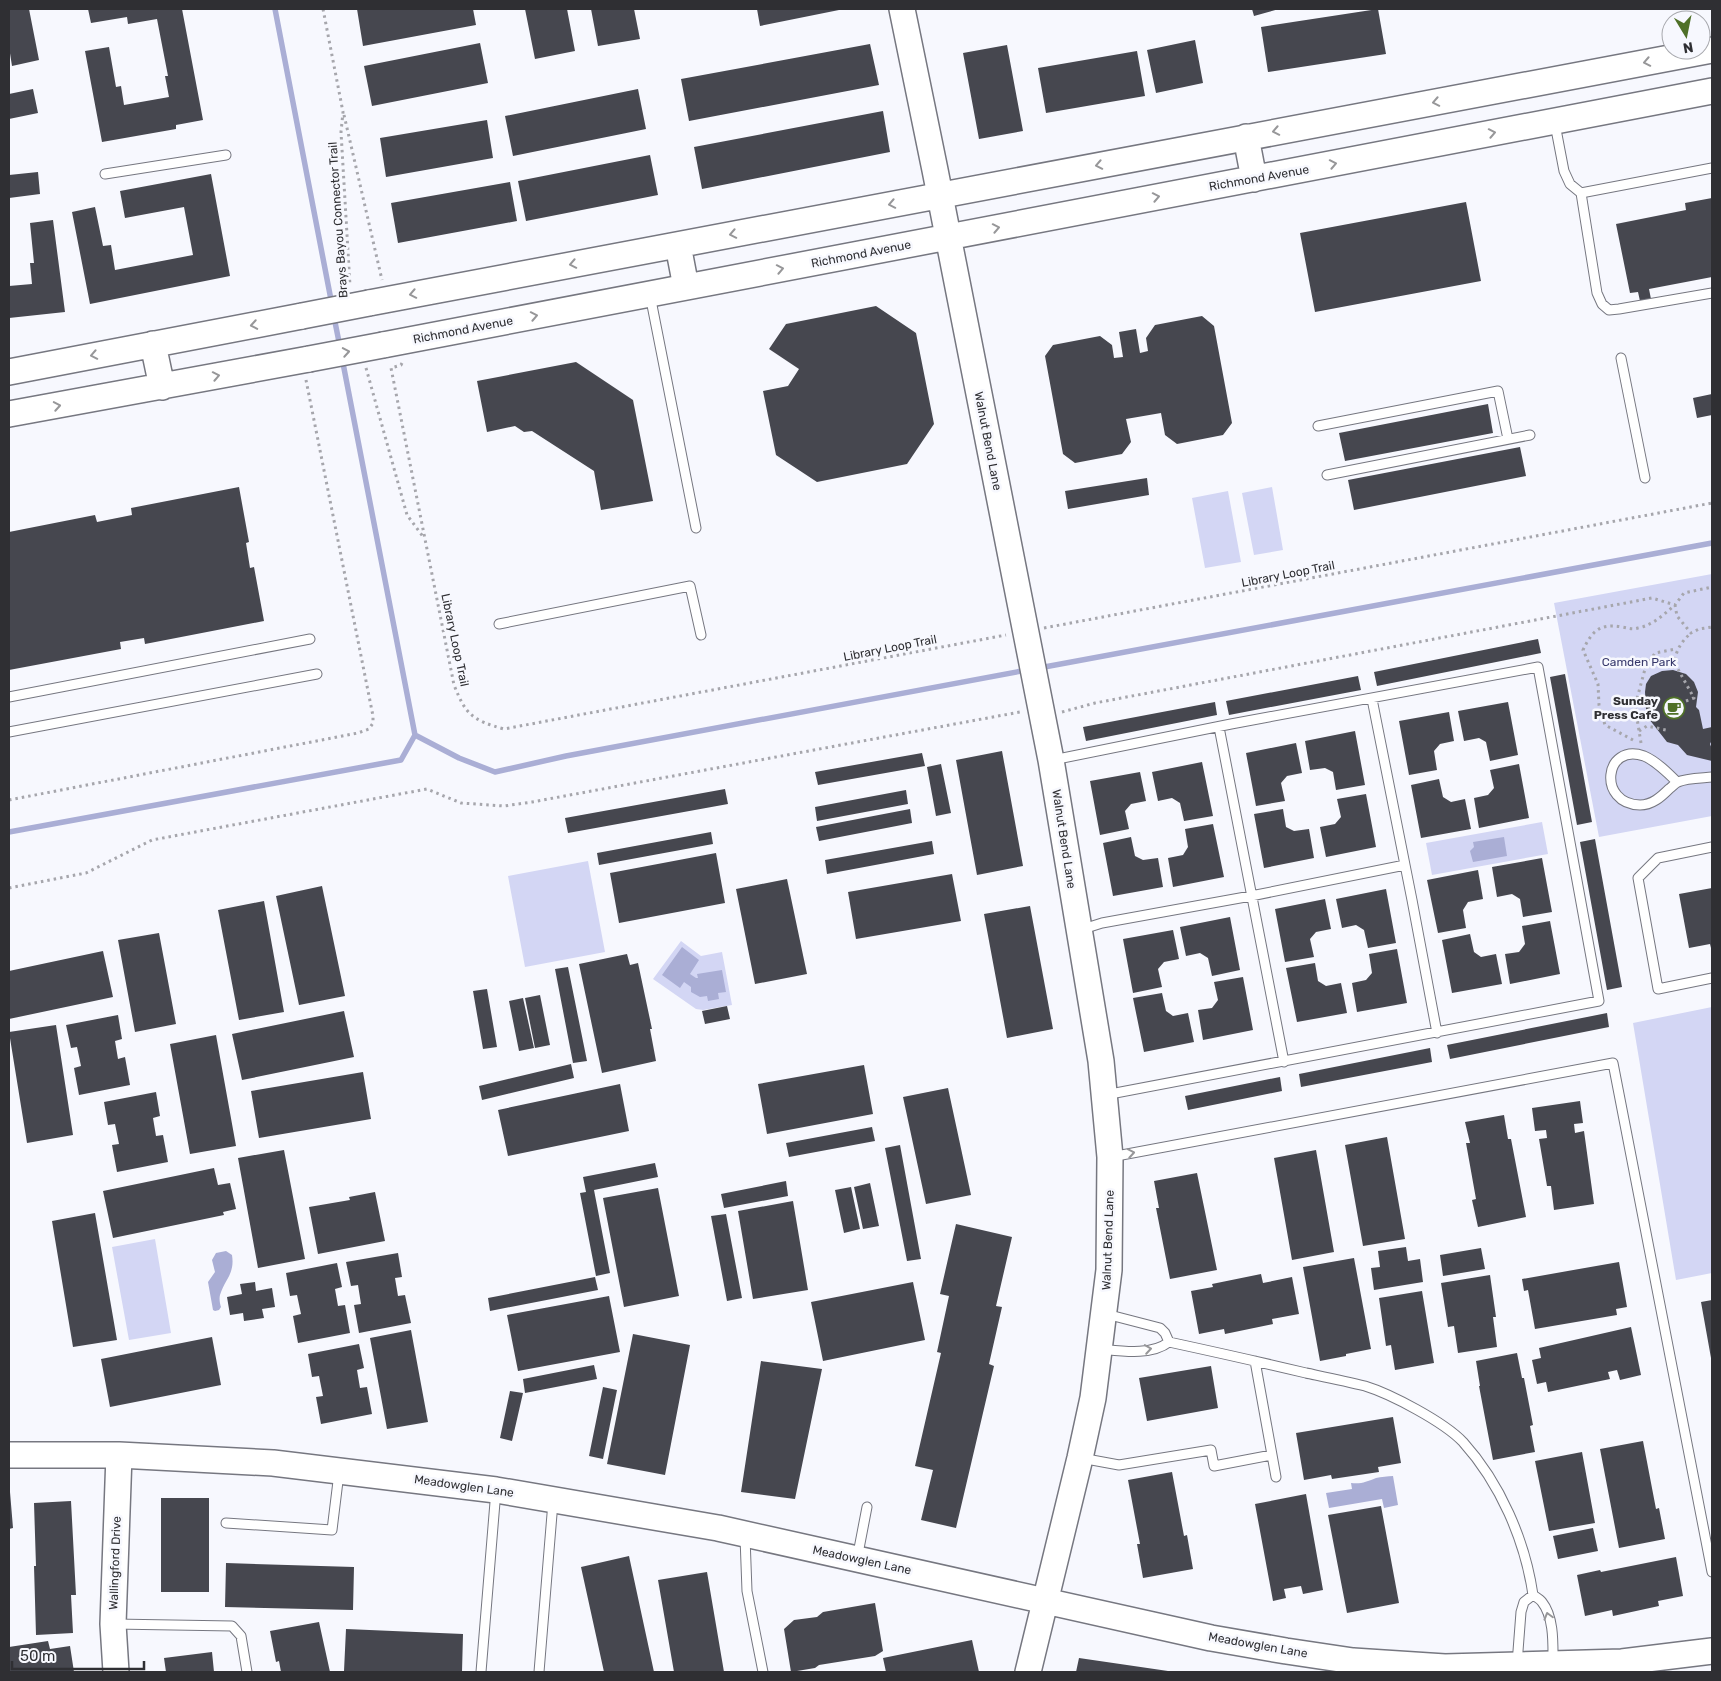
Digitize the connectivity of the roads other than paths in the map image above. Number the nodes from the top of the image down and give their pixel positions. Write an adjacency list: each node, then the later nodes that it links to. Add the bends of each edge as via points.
1 (902, 9): 12 (street, Walnut Bend Lane)
2 (1712, 50): 3 (street, one-way to 3)
3 (1546, 81): 5 (street); 6 (street, one-way to 6)
4 (1712, 91): 5 (street, Richmond Avenue)
5 (1554, 121): 10 (street, Richmond Avenue, one-way to 5); 11 (lane, via 1564,171 1570,184)
6 (1246, 137): 10 (street); 12 (street, one-way to 12)
7 (226, 155): 9 (lane)
8 (1712, 168): 11 (lane)
9 (105, 174)
10 (1254, 179): 13 (street, Richmond Avenue, one-way to 10)
11 (1581, 193): 16 (lane, via 1597,293 1609,310)
12 (940, 195): 13 (street, Walnut Bend Lane); 14 (street, one-way to 14)
13 (948, 237): 15 (street, Richmond Avenue, one-way to 13); 37 (street, Walnut Bend Lane, via 1026,637 1046,707)
14 (678, 245): 15 (street); 18 (street, one-way to 18, bridge, via 367,293 302,316)
15 (686, 287): 17 (street, Richmond Avenue)
16 (1712, 293)
17 (650, 294): 21 (street, Richmond Avenue, one-way to 17, bridge, via 309,359 380,350); 28 (lane)
18 (153, 344): 20 (street, one-way to 20); 21 (street)
19 (1621, 358): 27 (lane)
20 (9, 372)
21 (162, 387): 22 (street, Richmond Avenue, one-way to 21)
22 (9, 414)
23 (1318, 426): 25 (lane, via 1498,392)
24 (1530, 435): 25 (lane)
25 (1508, 440): 26 (lane)
26 (1328, 474)
27 (1645, 478)
28 (696, 528)
29 (499, 624): 30 (lane, via 690,586)
30 (701, 635)
31 (310, 639): 33 (lane)
32 (317, 674): 36 (lane)
33 (9, 697)
34 (1372, 699): 35 (lane); 41 (lane); 45 (lane, via 1538,667 1599,1001)
35 (1219, 727): 37 (lane); 42 (lane)
36 (9, 732)
37 (1051, 760): 43 (street, Walnut Bend Lane)
38 (1712, 777): 39 (lane)
39 (1677, 782): 39 (lane, via 1652,803 1642,805 1629,804 1619,797 1609,779 1619,759 1635,754 1662,768)
40 (1712, 847): 44 (lane, via 1658,858 1638,878 1658,988)
41 (1405, 865): 42 (lane); 45 (lane)
42 (1251, 896): 43 (lane); 46 (lane)
43 (1079, 930): 47 (street, Walnut Bend Lane, via 1094,1012)
44 (1712, 978)
45 (1437, 1033): 46 (lane)
46 (1284, 1062): 47 (lane)
47 (1104, 1095): 48 (street, Walnut Bend Lane)
48 (1110, 1157): 49 (street, Walnut Bend Lane, via 1109,1270); 65 (lane, one-way to 65, via 1613,1063)
49 (1104, 1314): 50 (lane, via 1160,1328); 51 (street, Walnut Bend Lane)
50 (1169, 1342): 51 (lane, one-way to 50, via 1125,1352 1163,1347); 52 (lane)
51 (1099, 1349): 56 (street, Walnut Bend Lane, via 1093,1398)
52 (1256, 1361): 55 (lane); 66 (lane, via 1366,1386 1431,1418 1462,1441 1488,1475 1512,1518)
53 (9, 1455): 54 (street, Meadowglen Lane)
54 (118, 1455): 57 (street, Meadowglen Lane); 68 (street, Wallingford Drive)
55 (1272, 1455): 56 (lane, via 1214,1466 1211,1450 1119,1465); 58 (lane)
56 (1080, 1458): 67 (street, Walnut Bend Lane)
57 (340, 1470): 59 (street, Meadowglen Lane); 62 (lane, via 332,1530)
58 (1276, 1477)
59 (496, 1490): 60 (street, Meadowglen Lane); 75 (lane)
60 (553, 1499): 63 (street, Meadowglen Lane); 76 (lane)
61 (867, 1507): 64 (lane)
62 (226, 1523)
63 (745, 1534): 64 (street, Meadowglen Lane); 77 (lane, via 746,1591)
64 (857, 1559): 67 (street, Meadowglen Lane)
65 (1712, 1572)
66 (1533, 1594): 70 (lane, one-way to 66, via 1553,1641 1547,1611); 71 (lane, via 1524,1602 1521,1612)
67 (1046, 1601): 72 (street, Meadowglen Lane); 78 (street, Walnut Bend Lane)
68 (114, 1624): 73 (street, Wallingford Drive); 74 (lane, via 232,1626 241,1636)
69 (1712, 1651): 70 (street, Meadowglen Lane, via 1622,1662)
70 (1553, 1664): 71 (street, Meadowglen Lane)
71 (1517, 1665): 72 (street, Meadowglen Lane)
72 (1353, 1666)
73 (116, 1672)
74 (248, 1672)
75 (481, 1672)
76 (539, 1672)
77 (764, 1672)
78 (1028, 1672)

